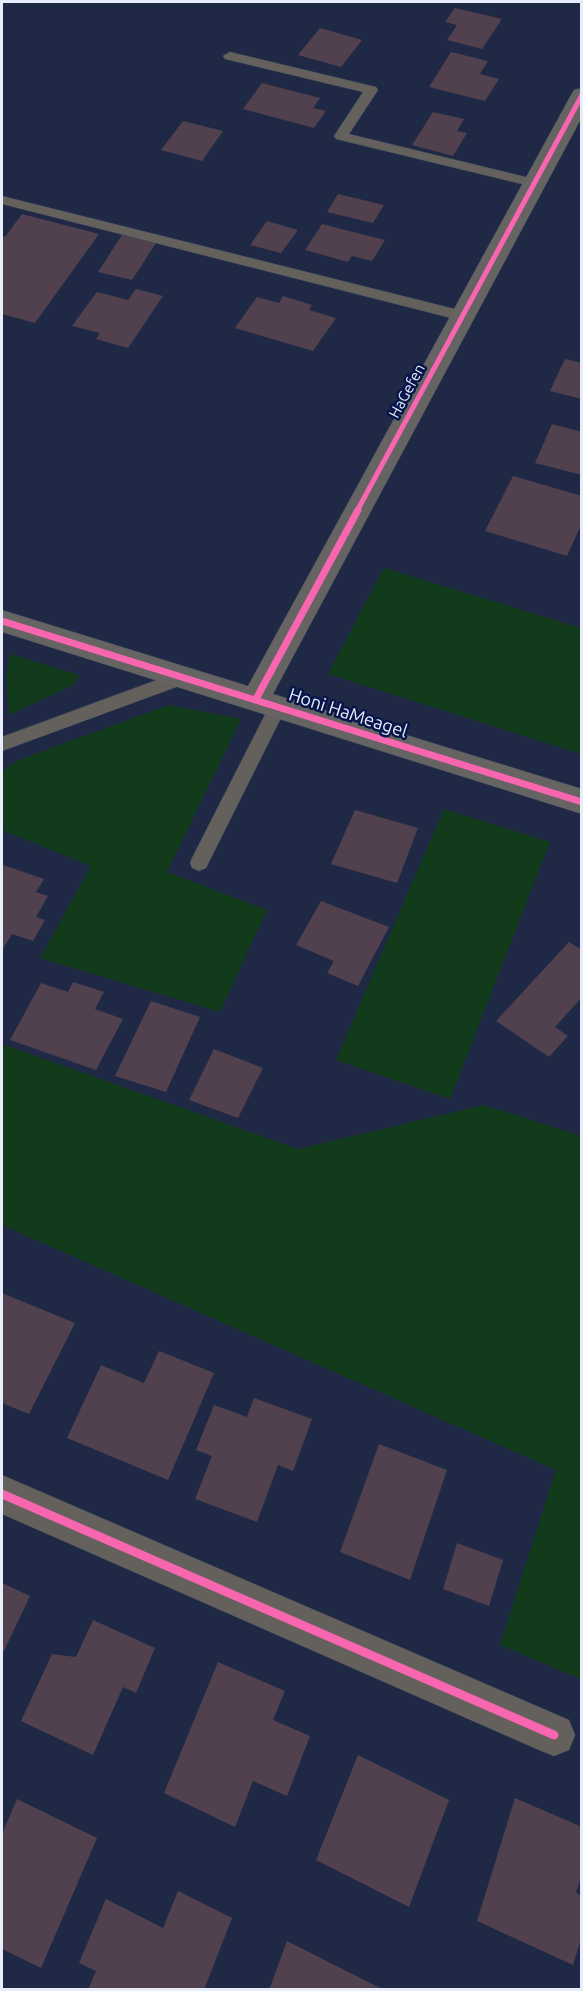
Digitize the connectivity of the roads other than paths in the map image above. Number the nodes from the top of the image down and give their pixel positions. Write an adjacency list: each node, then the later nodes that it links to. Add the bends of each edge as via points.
1 (230, 56): 3 (lane, via 371,90 341,136)
2 (582, 95): 3 (street, HaGefen)
3 (534, 183): 5 (street, HaGefen)
4 (2, 200): 5 (lane)
5 (463, 316): 8 (street, HaGefen)
6 (2, 621): 7 (street, Honi HaMeagel)
7 (184, 677): 8 (street, Honi HaMeagel); 9 (lane)
8 (267, 703): 10 (street, Honi HaMeagel); 11 (lane)
9 (2, 744)
10 (582, 802)
11 (199, 863)
12 (2, 1494): 13 (street)
13 (554, 1735)

